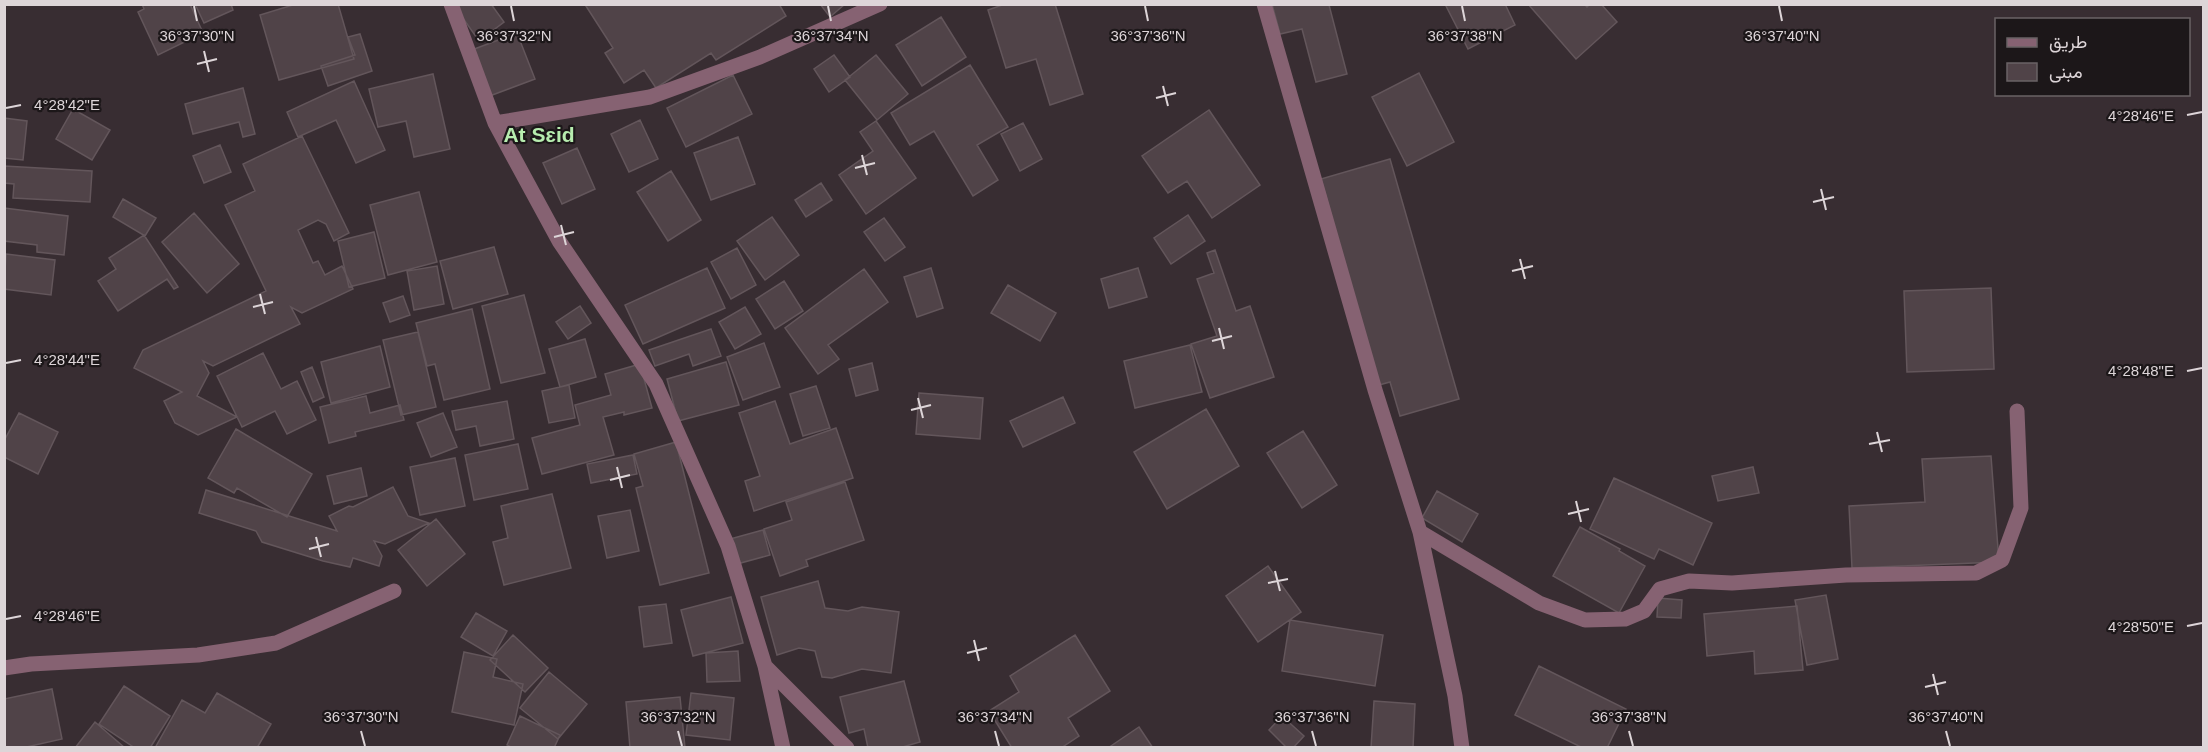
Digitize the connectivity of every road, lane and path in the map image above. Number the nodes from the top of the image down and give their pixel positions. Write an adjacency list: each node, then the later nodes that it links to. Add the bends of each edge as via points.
1 (451, 4): 4 (street)
2 (880, 4): 4 (street, via 760,57 650,97)
3 (1264, 4): 6 (street, via 1375,390)
4 (495, 123): 8 (street, via 559,241 656,384 728,546)
5 (2017, 411): 6 (street, via 2020,508 2002,560 1976,573 1846,575 1732,583 1689,581 1660,589 1644,611 1625,619 1585,620 1539,603)
6 (1420, 531): 12 (street)
7 (394, 591): 9 (street, via 276,642 198,655)
8 (765, 666): 10 (street); 11 (street)
9 (4, 668)
10 (783, 747)
11 (847, 747)
12 (1462, 747)

